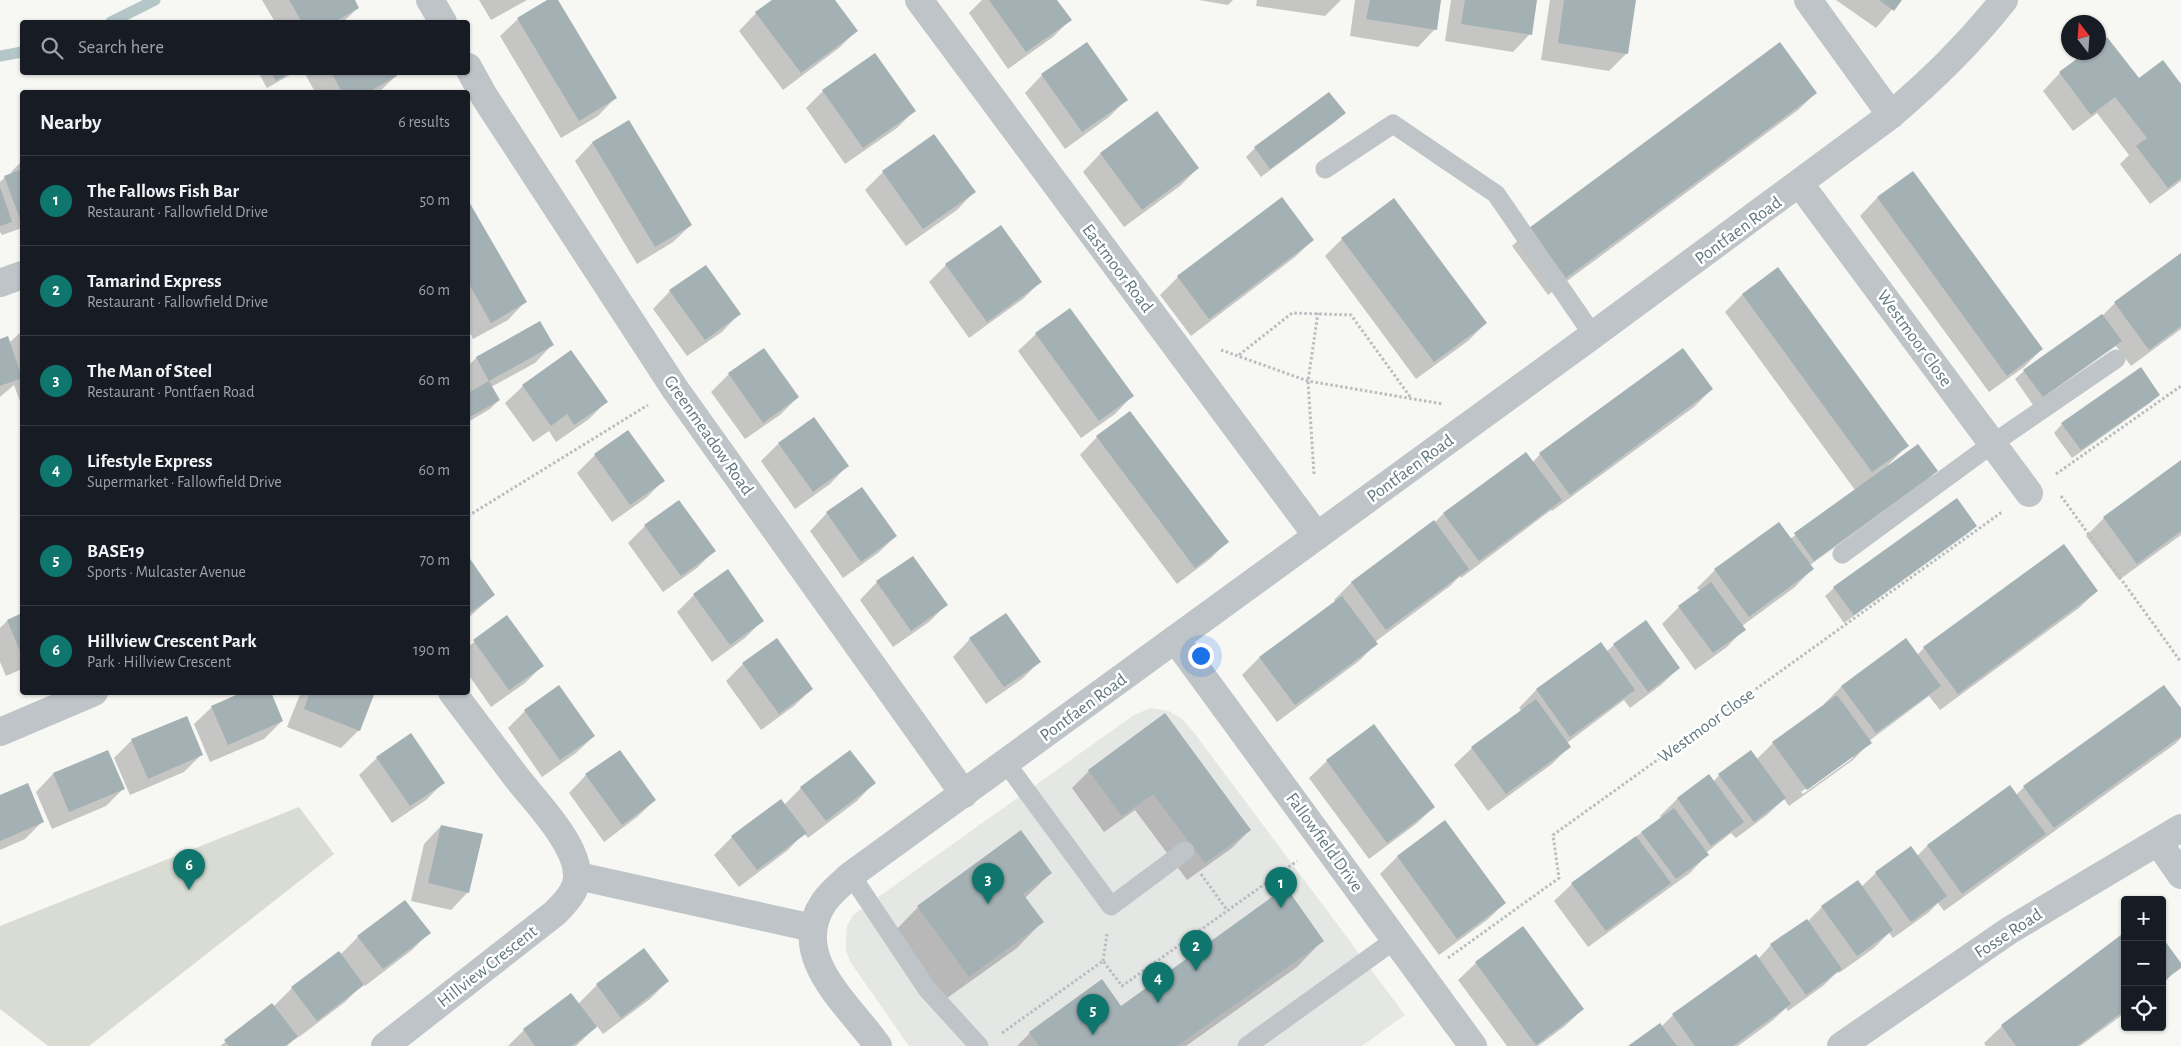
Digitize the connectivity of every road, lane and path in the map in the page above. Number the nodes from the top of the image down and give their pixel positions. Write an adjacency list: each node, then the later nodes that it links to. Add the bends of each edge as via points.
1 (430, 0): 5 (street)
2 (919, 0): 14 (street, Eastmoor Road)
3 (1808, 0): 8 (street)
4 (2004, 0): 8 (street, Pontfaen Road, via 1974,38)
5 (441, 20)
6 (470, 75): 7 (street, Greenmeadow Road)
7 (476, 100): 20 (street, Greenmeadow Road)
8 (1891, 116): 10 (street, Pontfaen Road)
9 (1326, 169): 15 (lane, via 1393,124 1496,194)
10 (1800, 184): 15 (street, Pontfaen Road); 23 (street, Westmoor Close)
11 (20, 276): 12 (street)
12 (0, 283)
13 (1318, 314): 16 (path, via 1292,313); 18 (path); 21 (path, via 1351,315)
14 (1166, 333): 16 (path); 27 (street, Eastmoor Road)
15 (1593, 335): 22 (street, Pontfaen Road)
16 (1239, 356): 18 (path)
17 (2116, 360): 23 (lane)
18 (1308, 381): 21 (path); 24 (path)
19 (2181, 386): 25 (path, Westmoor Close)
20 (675, 389): 26 (path); 35 (street, Greenmeadow Road)
21 (1411, 399): 22 (path)
22 (1487, 412): 27 (street, Pontfaen Road)
23 (1992, 444): 25 (street, Westmoor Close); 28 (lane)
24 (1314, 478)
25 (2039, 486): 30 (path); 46 (path, Westmoor Close, via 1553,835 1559,878)
26 (470, 515)
27 (1317, 536): 29 (street, Pontfaen Road)
28 (1842, 554)
29 (1175, 639): 34 (street, Pontfaen Road); 37 (street, Fallowfield Drive)
30 (2181, 662)
31 (87, 695): 33 (street)
32 (454, 695): 42 (street, via 559,833 576,865)
33 (0, 732)
34 (1006, 763): 35 (street, Pontfaen Road); 39 (lane, via 1110,906)
35 (964, 794): 40 (street, Pontfaen Road)
36 (2181, 828): 38 (street, Fosse Road)
37 (1324, 841): 43 (path); 45 (street, Fallowfield Drive)
38 (2158, 842): 41 (street); 53 (street, Fosse Road, via 2010,930)
39 (1185, 851): 43 (path)
40 (851, 875): 44 (street, Pontfaen Road, via 824,902); 50 (lane, via 927,989)
41 (2181, 875)
42 (578, 876): 44 (street); 48 (street, Hillview Crescent, via 567,900 555,913)
43 (1228, 910): 47 (path, via 1122,986 1103,960)
44 (813, 928): 49 (street, via 815,956 824,976)
45 (1396, 939): 46 (street, Fallowfield Drive); 51 (lane)
46 (1423, 976): 52 (street, Fallowfield Drive)
47 (1000, 1035)
48 (385, 1046)
49 (878, 1046)
50 (978, 1046)
51 (1247, 1046)
52 (1473, 1046)
53 (1841, 1046)

